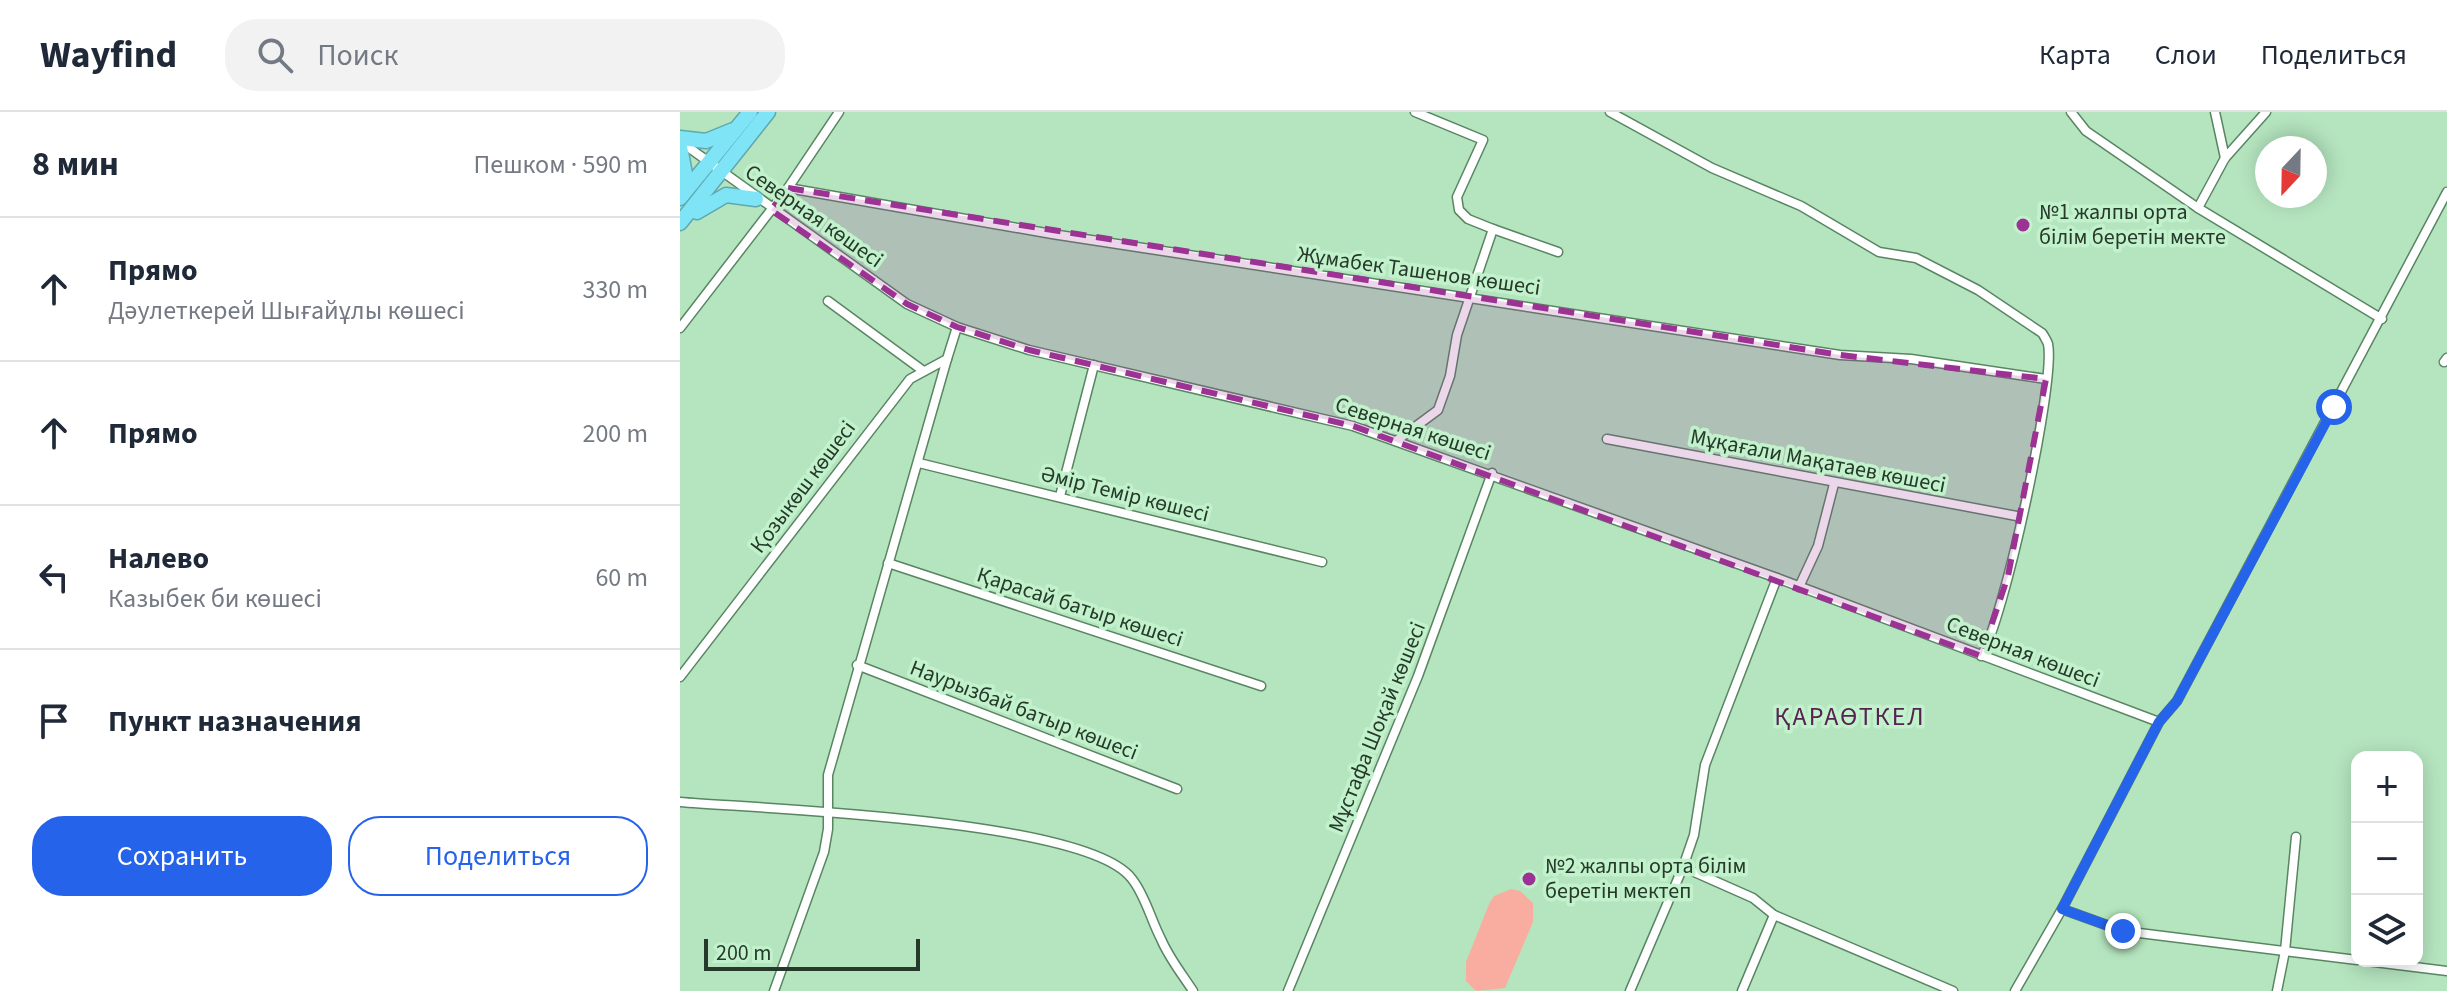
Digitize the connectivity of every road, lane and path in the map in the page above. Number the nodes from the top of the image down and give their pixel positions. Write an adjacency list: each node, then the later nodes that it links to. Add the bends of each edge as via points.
1 (750, 112): 9 (highway)
2 (768, 112): 13 (highway)
3 (839, 112): 14 (street)
4 (1415, 112): 22 (street, via 1483,140 1457,197 1459,210)
5 (1610, 112): 32 (street, via 1712,168 1791,201 1879,252 1916,258 1978,290 2042,333 2048,343)
6 (2071, 112): 19 (street, via 2086,131)
7 (2215, 112): 11 (street)
8 (2266, 112): 11 (street)
9 (740, 125): 10 (highway, via 706,141); 12 (highway)
10 (680, 142): 12 (street, Северная көшесі); 15 (highway, via 685,174)
11 (2225, 158): 19 (street)
12 (708, 163): 13 (street, Северная көшесі); 17 (highway)
13 (721, 173): 18 (street, Северная көшесі); 21 (highway)
14 (788, 188): 20 (street); 24 (street, Жұмабек Ташенов көшесі, via 1052,234)
15 (680, 191)
16 (2447, 192): 26 (street)
17 (680, 198)
18 (756, 199): 20 (street, Северная көшесі); 21 (highway, via 717,197)
19 (2198, 208): 26 (street)
20 (771, 210): 27 (street, Северная көшесі, via 907,304); 28 (street)
21 (680, 223)
22 (1493, 229): 23 (street); 24 (street)
23 (1558, 252)
24 (1470, 296): 32 (street, Жұмабек Ташенов көшесі, via 1854,357 1911,359); 34 (street, via 1438,410)
25 (828, 301): 31 (street)
26 (2382, 319): 48 (street, via 2177,701)
27 (957, 327): 29 (street); 30 (street, Северная көшесі)
28 (680, 328)
29 (947, 359): 31 (street, Қозыкөш көшесі); 35 (street)
30 (1094, 365): 34 (street, Северная көшесі, via 1353,426); 38 (street)
31 (922, 370): 46 (street, Қозыкөш көшесі, via 856,447)
32 (2046, 379): 39 (street)
33 (1607, 439): 37 (street, Мұқағали Мақатаев көшесі)
34 (1396, 441): 36 (street, Северная көшесі)
35 (919, 463): 38 (street, Әмір Темір көшесі); 41 (street)
36 (1492, 473): 42 (street, Северная көшесі); 62 (street, Мұстафа Шоқай көшесі, via 1418,676)
37 (1834, 484): 39 (street, Мұқағали Мақатаев көшесі); 43 (street, via 1822,535)
38 (1060, 496): 40 (street, Әмір Темір көшесі)
39 (2022, 517): 44 (street, via 1999,613)
40 (1322, 562)
41 (888, 563): 45 (street); 47 (street, Қарасай батыр көшесі)
42 (1777, 578): 43 (street, Северная көшесі); 53 (street, via 1705,765 1694,835)
43 (1799, 587): 44 (street, Северная көшесі)
44 (1981, 656): 48 (street, Северная көшесі)
45 (857, 665): 49 (street, Наурызбай батыр көшесі); 51 (street, via 828,775)
46 (680, 677)
47 (1261, 686)
48 (2159, 722): 54 (street)
49 (1177, 789)
50 (680, 802): 51 (street)
51 (827, 812): 60 (street, via 824,852); 61 (street, via 971,826 1096,855 1132,879)
52 (2296, 837): 56 (street)
53 (1683, 867): 55 (street, via 1753,898); 63 (street)
54 (2062, 909): 56 (street, via 2123,931); 66 (street)
55 (1774, 915): 64 (street); 65 (street)
56 (2285, 951): 57 (street); 67 (street)
57 (2351, 959)
58 (2415, 967): 59 (street)
59 (2447, 971)
60 (774, 991)
61 (1193, 991)
62 (1288, 991)
63 (1630, 991)
64 (1742, 991)
65 (1953, 991)
66 (2015, 991)
67 (2277, 991)

